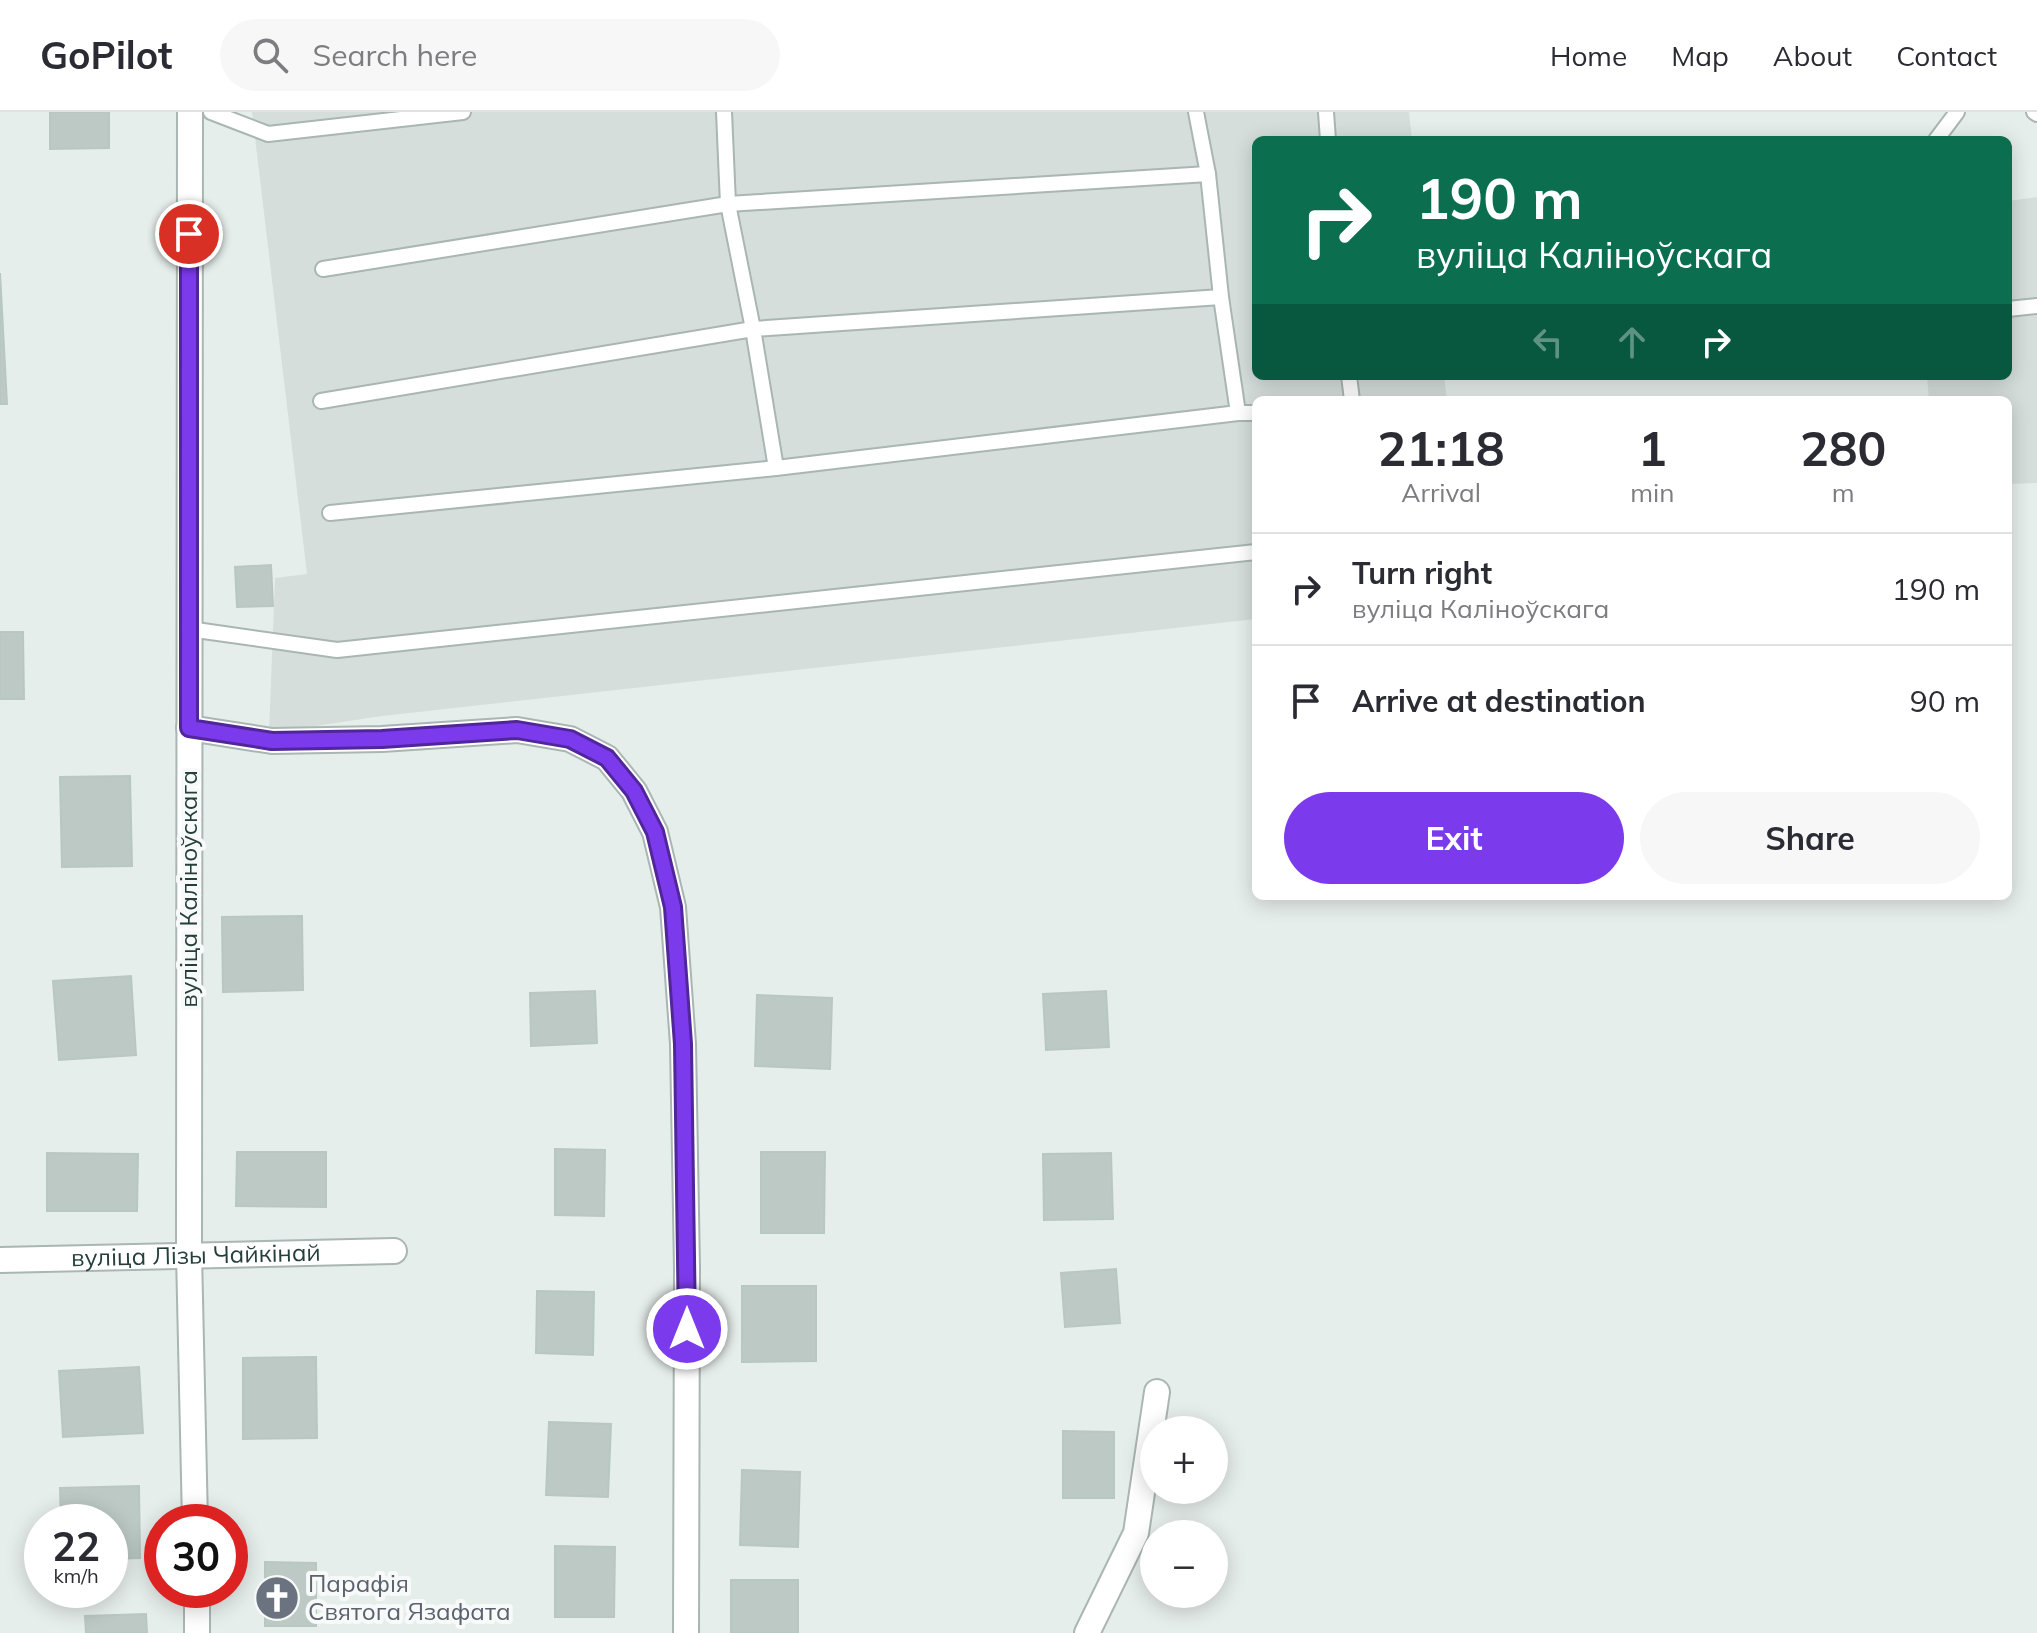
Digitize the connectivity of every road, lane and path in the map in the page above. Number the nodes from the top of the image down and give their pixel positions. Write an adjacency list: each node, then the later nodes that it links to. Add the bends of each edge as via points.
1 (190, 112): 23 (street, вуліца Каліноўскага)
2 (211, 112): 3 (lane, via 268,134)
3 (463, 112)
4 (724, 112): 11 (lane)
5 (1196, 112): 10 (lane)
6 (1326, 112): 8 (lane)
7 (1957, 112): 9 (lane)
8 (1328, 136)
9 (1939, 136)
10 (1208, 174): 11 (lane); 13 (lane)
11 (728, 204): 12 (lane); 16 (lane)
12 (323, 269)
13 (1221, 297): 16 (lane); 18 (lane)
14 (2037, 306): 15 (lane)
15 (2012, 309)
16 (753, 329): 17 (lane); 20 (lane)
17 (321, 401)
18 (1238, 413): 19 (lane); 20 (lane)
19 (1252, 413)
20 (776, 468): 21 (lane)
21 (330, 513)
22 (1252, 552): 23 (lane, via 337,650)
23 (189, 629): 24 (street, вуліца Каліноўскага)
24 (189, 728): 26 (street, вуліца Каліноўскага); 32 (street, via 272,741 517,730 570,739 607,758 634,791 655,832 673,907 683,1044)
25 (394, 1251): 26 (street, вуліца Лізы Чайкінай)
26 (189, 1254): 27 (street, вуліца Лізы Чайкінай); 29 (street, вуліца Каліноўскага)
27 (0, 1260)
28 (1157, 1392): 33 (street, via 1136,1533)
29 (195, 1504)
30 (197, 1608): 31 (street)
31 (197, 1633)
32 (686, 1633)
33 (1087, 1633)

